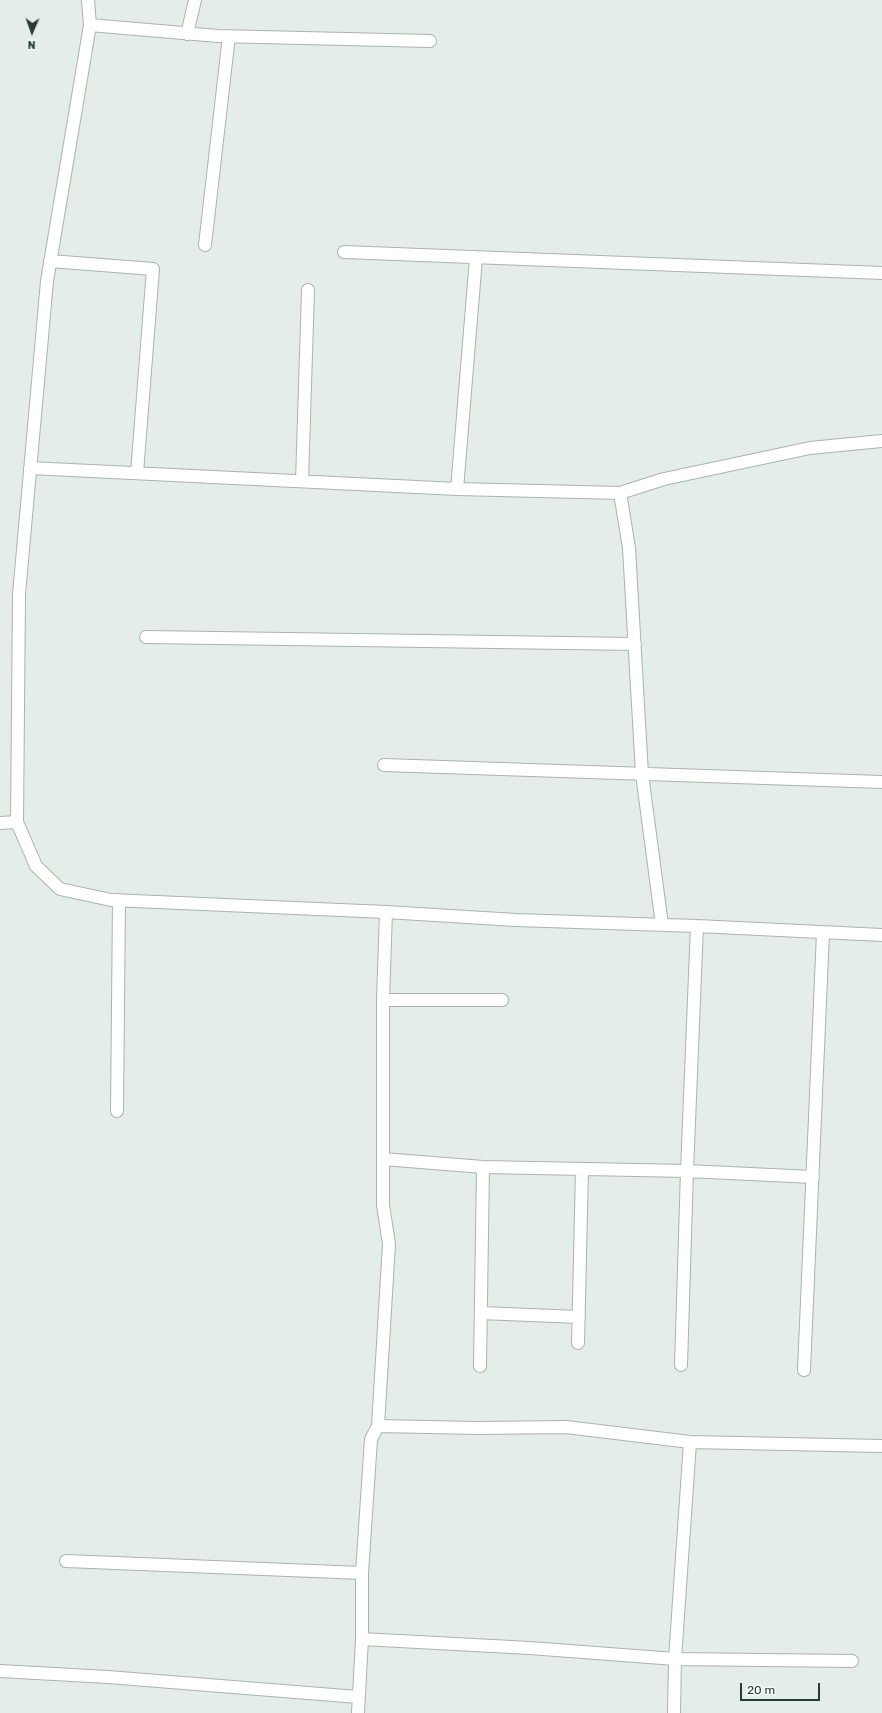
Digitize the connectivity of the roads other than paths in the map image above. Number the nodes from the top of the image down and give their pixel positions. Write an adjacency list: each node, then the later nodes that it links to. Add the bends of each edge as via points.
1 (88, 0): 3 (street)
2 (195, 0): 4 (street)
3 (90, 25): 4 (street); 10 (street)
4 (187, 34): 5 (street)
5 (229, 36): 6 (street); 7 (street)
6 (430, 41)
7 (205, 245)
8 (344, 252): 9 (street)
9 (476, 258): 11 (street); 17 (street)
10 (50, 261): 14 (street, via 46,281); 15 (street, via 153,268)
11 (882, 273)
12 (308, 290): 16 (street)
13 (882, 441): 18 (street, via 810,448 664,479)
14 (30, 468): 15 (street); 24 (street, via 19,594)
15 (137, 473): 16 (street)
16 (302, 481): 17 (street)
17 (457, 488): 18 (street)
18 (620, 493): 20 (street, via 629,548)
19 (146, 637): 20 (street)
20 (635, 644): 22 (street)
21 (384, 765): 22 (street)
22 (642, 774): 23 (street); 28 (street)
23 (882, 782)
24 (17, 822): 25 (street); 26 (street, via 36,866 60,889)
25 (0, 823)
26 (119, 900): 27 (street); 34 (street)
27 (386, 912): 28 (street); 32 (street)
28 (662, 925): 29 (street)
29 (697, 926): 30 (street); 38 (street)
30 (822, 933): 31 (street); 39 (street)
31 (882, 935)
32 (383, 1000): 33 (street); 35 (street)
33 (502, 1000)
34 (117, 1111)
35 (383, 1159): 36 (street); 46 (street, via 383,1205 389,1244)
36 (483, 1167): 37 (street); 40 (street)
37 (582, 1169): 38 (street); 41 (street)
38 (687, 1172): 39 (street); 43 (street)
39 (813, 1177): 45 (street)
40 (481, 1313): 41 (street); 44 (street)
41 (579, 1317): 42 (street)
42 (578, 1343)
43 (681, 1365)
44 (480, 1366)
45 (804, 1370)
46 (378, 1426): 47 (street, via 566,1427); 50 (street, via 371,1439)
47 (690, 1442): 48 (street); 52 (street)
48 (882, 1446)
49 (66, 1561): 50 (street)
50 (362, 1573): 51 (street)
51 (362, 1640): 52 (street, via 530,1648); 55 (street)
52 (675, 1659): 53 (street); 57 (street)
53 (852, 1661)
54 (0, 1671): 55 (street)
55 (358, 1697): 56 (street)
56 (358, 1713)
57 (674, 1713)

